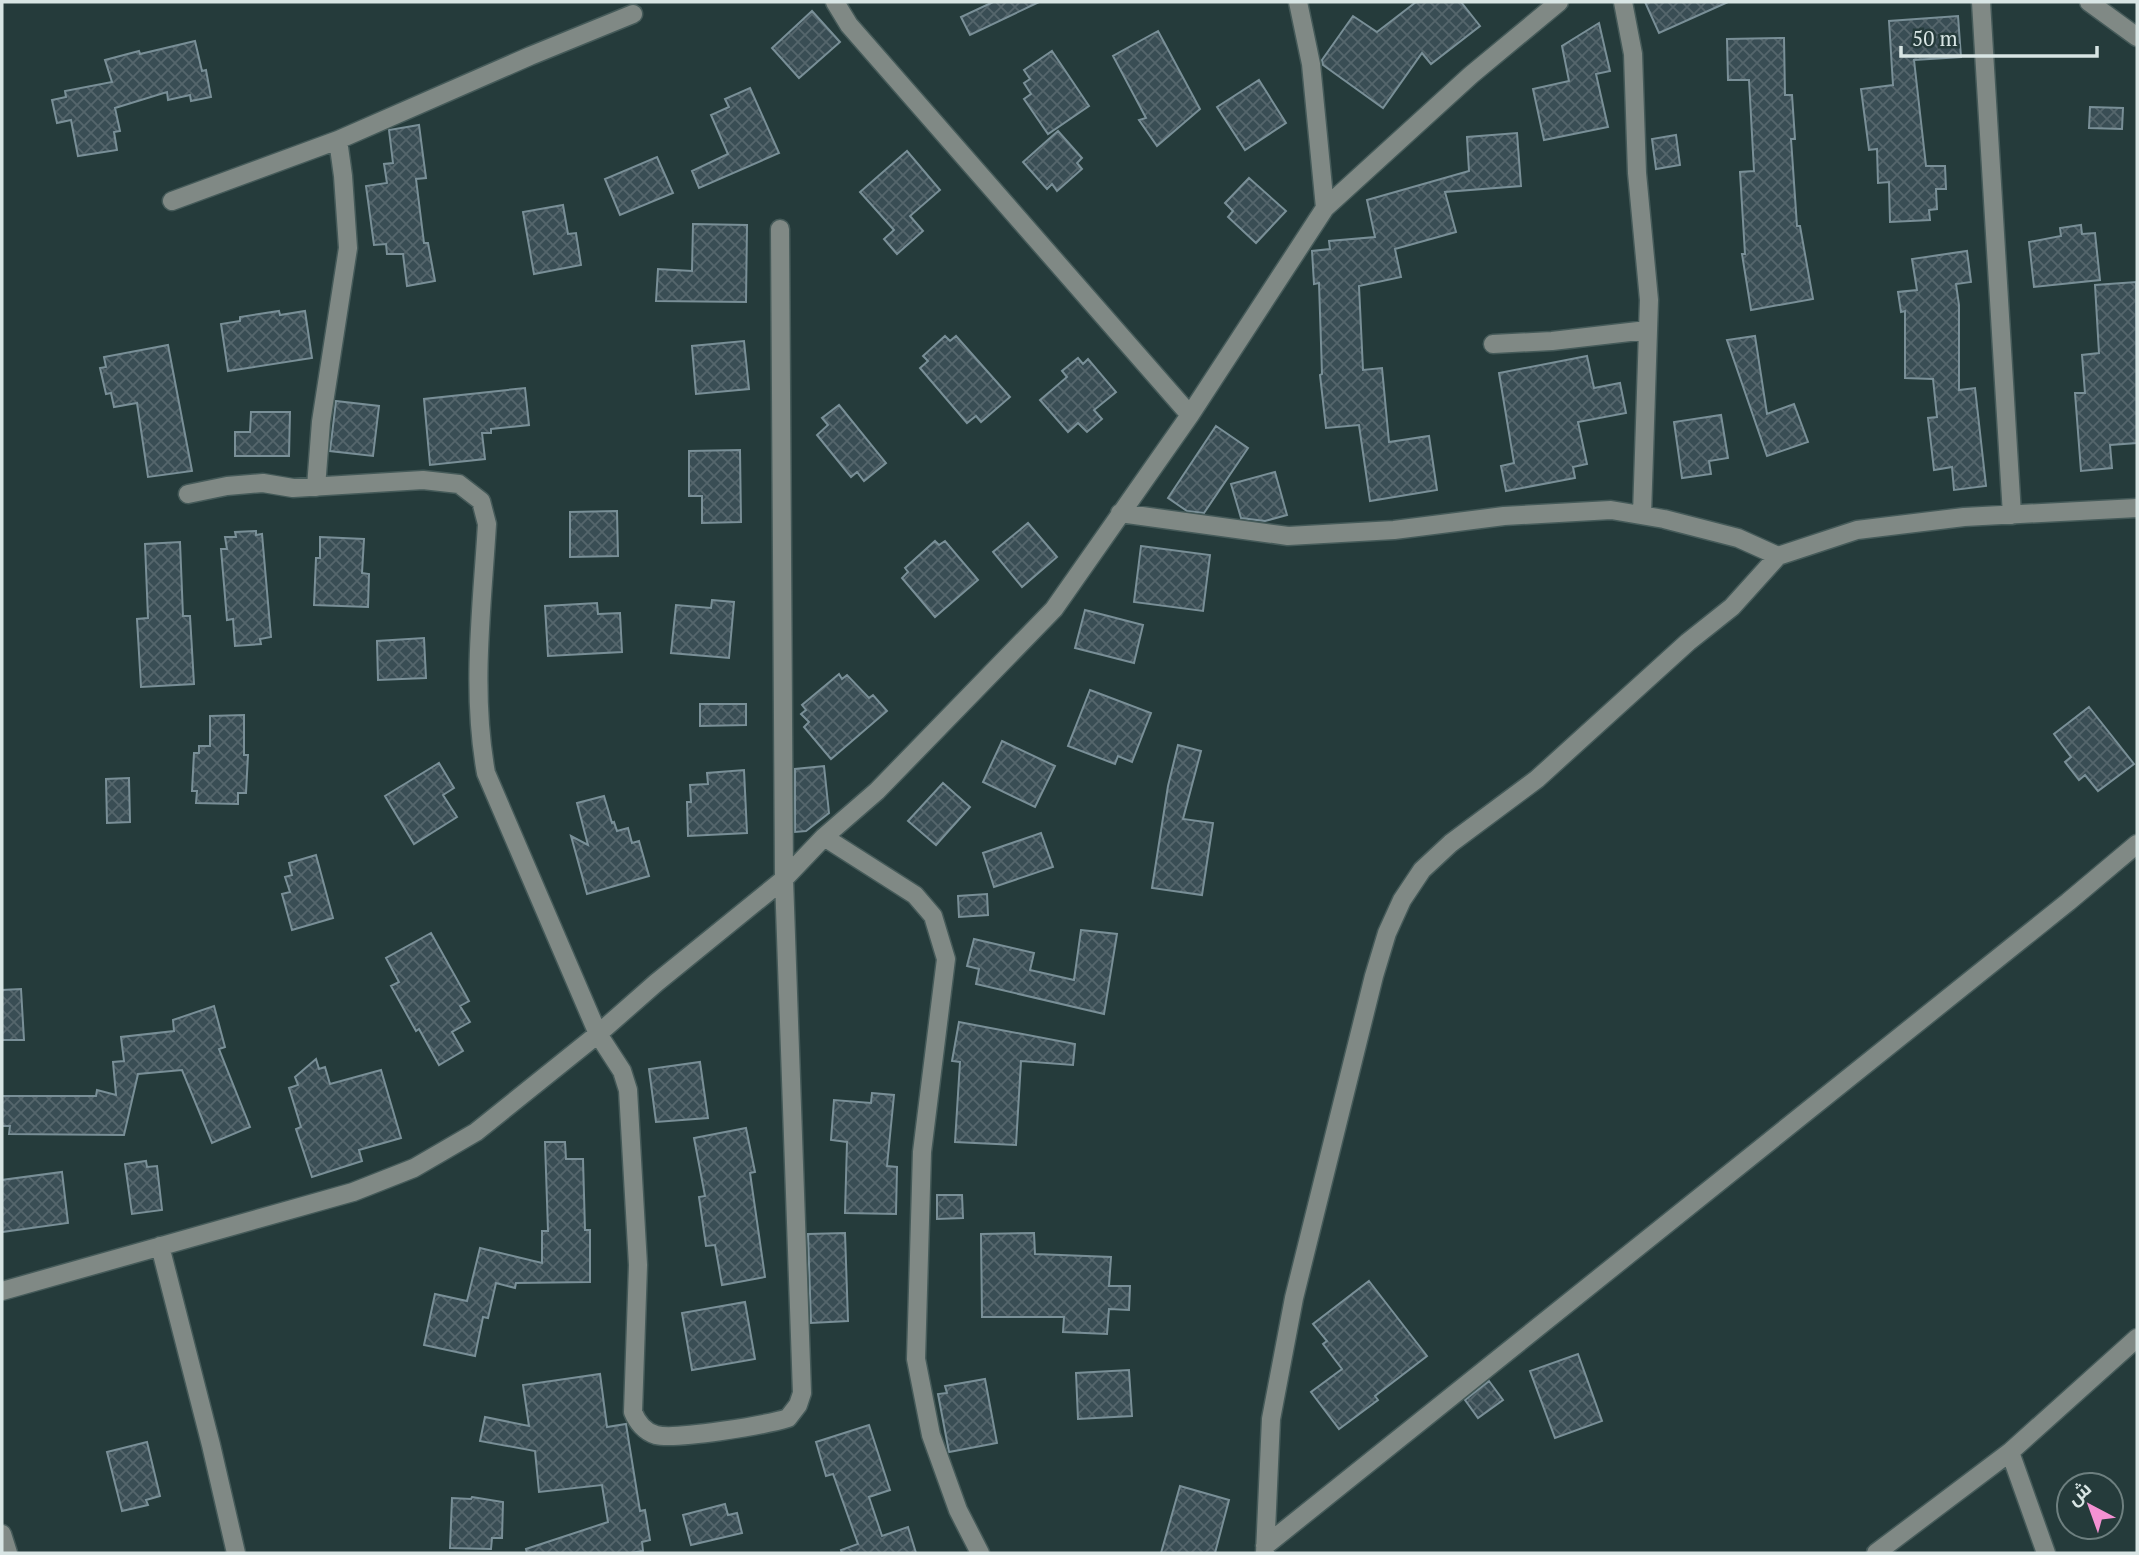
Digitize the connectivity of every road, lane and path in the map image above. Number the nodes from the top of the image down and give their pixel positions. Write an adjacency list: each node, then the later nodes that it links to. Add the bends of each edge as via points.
1 (835, 2): 15 (street, via 849,25)
2 (1298, 2): 11 (street, via 1311,64)
3 (1559, 2): 11 (street)
4 (1623, 2): 13 (street, via 1633,54 1637,173 1649,300)
5 (1981, 2): 20 (street)
6 (2089, 2): 8 (street)
7 (633, 14): 9 (street)
8 (2137, 37)
9 (338, 141): 10 (street); 16 (street, via 348,248 321,422)
10 (172, 201)
11 (1325, 208): 15 (street)
12 (780, 229): 25 (street)
13 (1647, 330): 14 (street); 21 (street)
14 (1493, 344)
15 (1190, 415): 19 (street)
16 (316, 487): 17 (street, via 263,482); 26 (street, via 423,480 459,484 481,501 487,524 477,685 486,773)
17 (188, 494)
18 (2137, 508): 20 (street)
19 (1120, 513): 21 (street, via 1288,536 1584,511); 23 (street, via 1054,609 877,791)
20 (2012, 514): 22 (street, via 1857,530)
21 (1642, 515): 22 (street, via 1738,538)
22 (1778, 556): 32 (street, via 1732,607 1537,779 1451,843 1422,870 1402,900 1374,976 1294,1298 1272,1419)
23 (824, 837): 25 (street); 35 (street, via 915,895 933,916 946,959 922,1152 916,1359 931,1435 958,1510)
24 (2137, 844): 32 (street)
25 (784, 879): 26 (street); 26 (street, via 802,1393 788,1418 667,1436 654,1435 637,1421 632,1378 638,1265 628,1090 622,1071)
26 (598, 1034): 27 (street, via 476,1132 414,1168 353,1192)
27 (160, 1246): 28 (street); 34 (street)
28 (2, 1291)
29 (2137, 1338): 30 (street)
30 (2010, 1452): 36 (street); 37 (street)
31 (2, 1534): 33 (street)
32 (1265, 1550)
33 (8, 1553)
34 (236, 1553)
35 (980, 1553)
36 (1876, 1553)
37 (2046, 1553)

